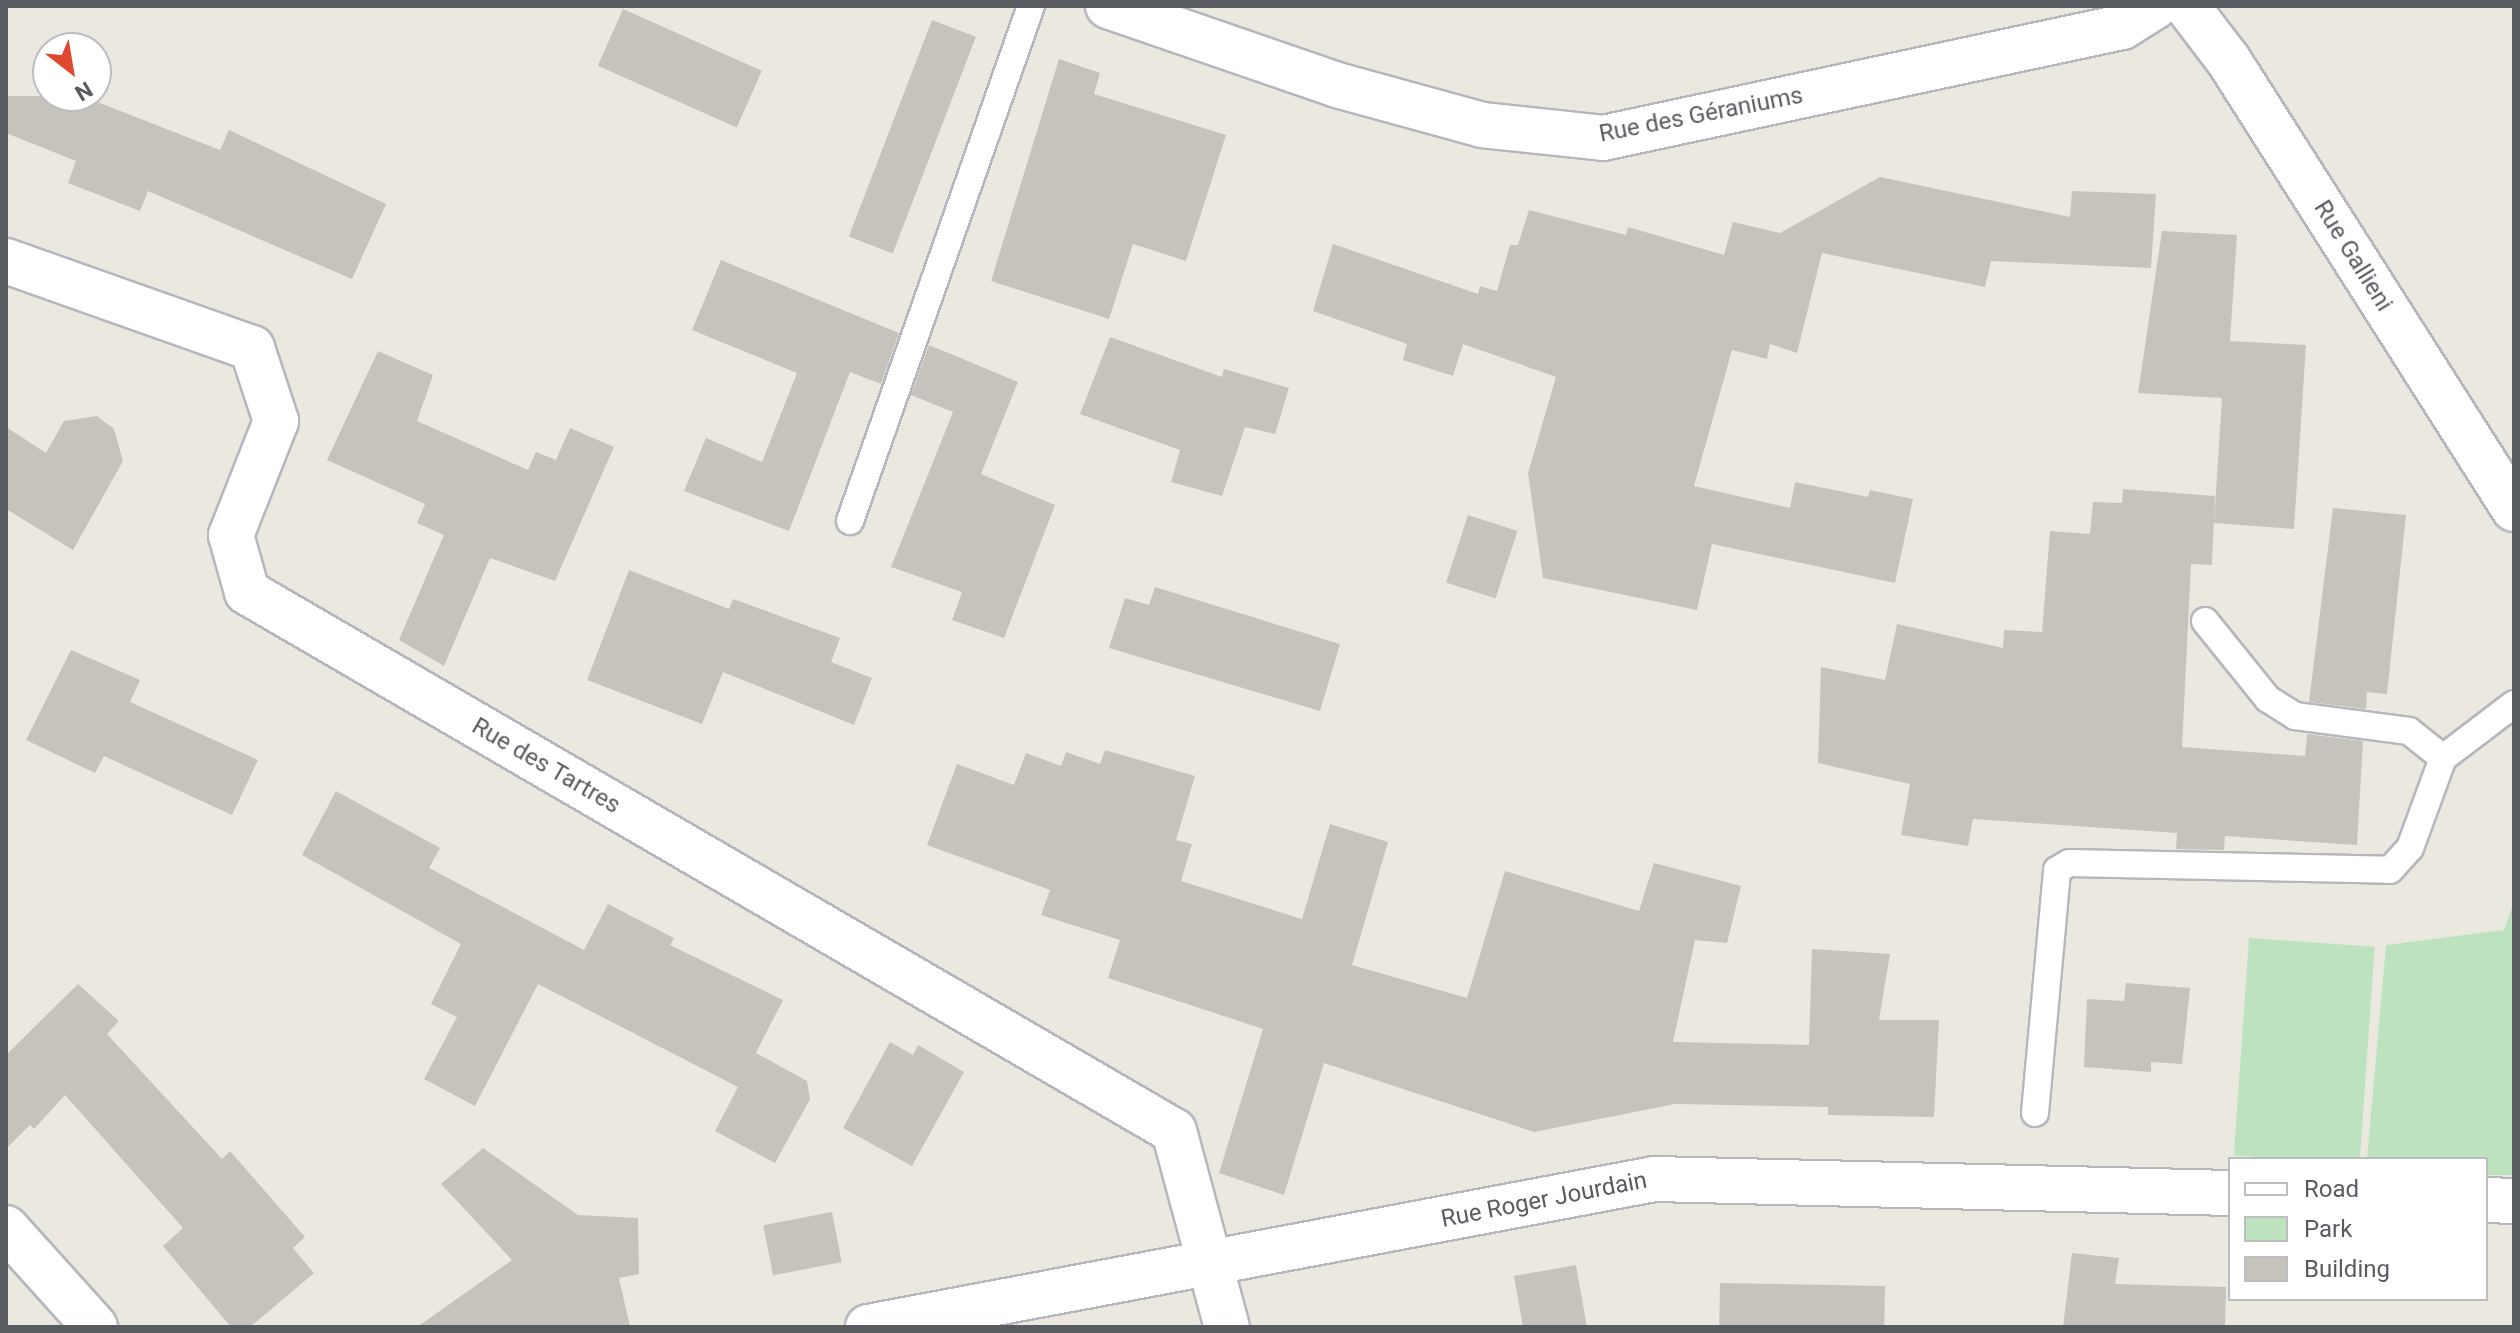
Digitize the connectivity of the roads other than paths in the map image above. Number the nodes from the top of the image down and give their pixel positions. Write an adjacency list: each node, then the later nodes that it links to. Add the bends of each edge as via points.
1 (1031, 6): 7 (lane)
2 (1108, 6): 3 (street, Rue des Géraniums, via 1337,85 1482,125 1603,138 2122,27)
3 (2156, 6)
4 (2187, 6): 6 (street, Rue Gallieni, via 2229,61)
5 (6, 261): 16 (street, Rue des Tartres, via 252,348 276,421 231,535 247,592 1174,1131)
6 (2514, 509)
7 (850, 521)
8 (2205, 621): 10 (lane, via 2268,699 2295,716 2409,731)
9 (2514, 704): 10 (lane)
10 (2443, 758): 11 (lane, via 2410,848 2390,870 2069,863 2057,870)
11 (2035, 1113)
12 (2228, 1193): 16 (street, Rue Roger Jourdain, via 1654,1179)
13 (2488, 1200): 14 (street)
14 (2514, 1201)
15 (6, 1228): 17 (street)
16 (1208, 1265): 18 (street, Rue Roger Jourdain); 19 (street)
17 (95, 1327)
18 (868, 1327)
19 (1227, 1327)

